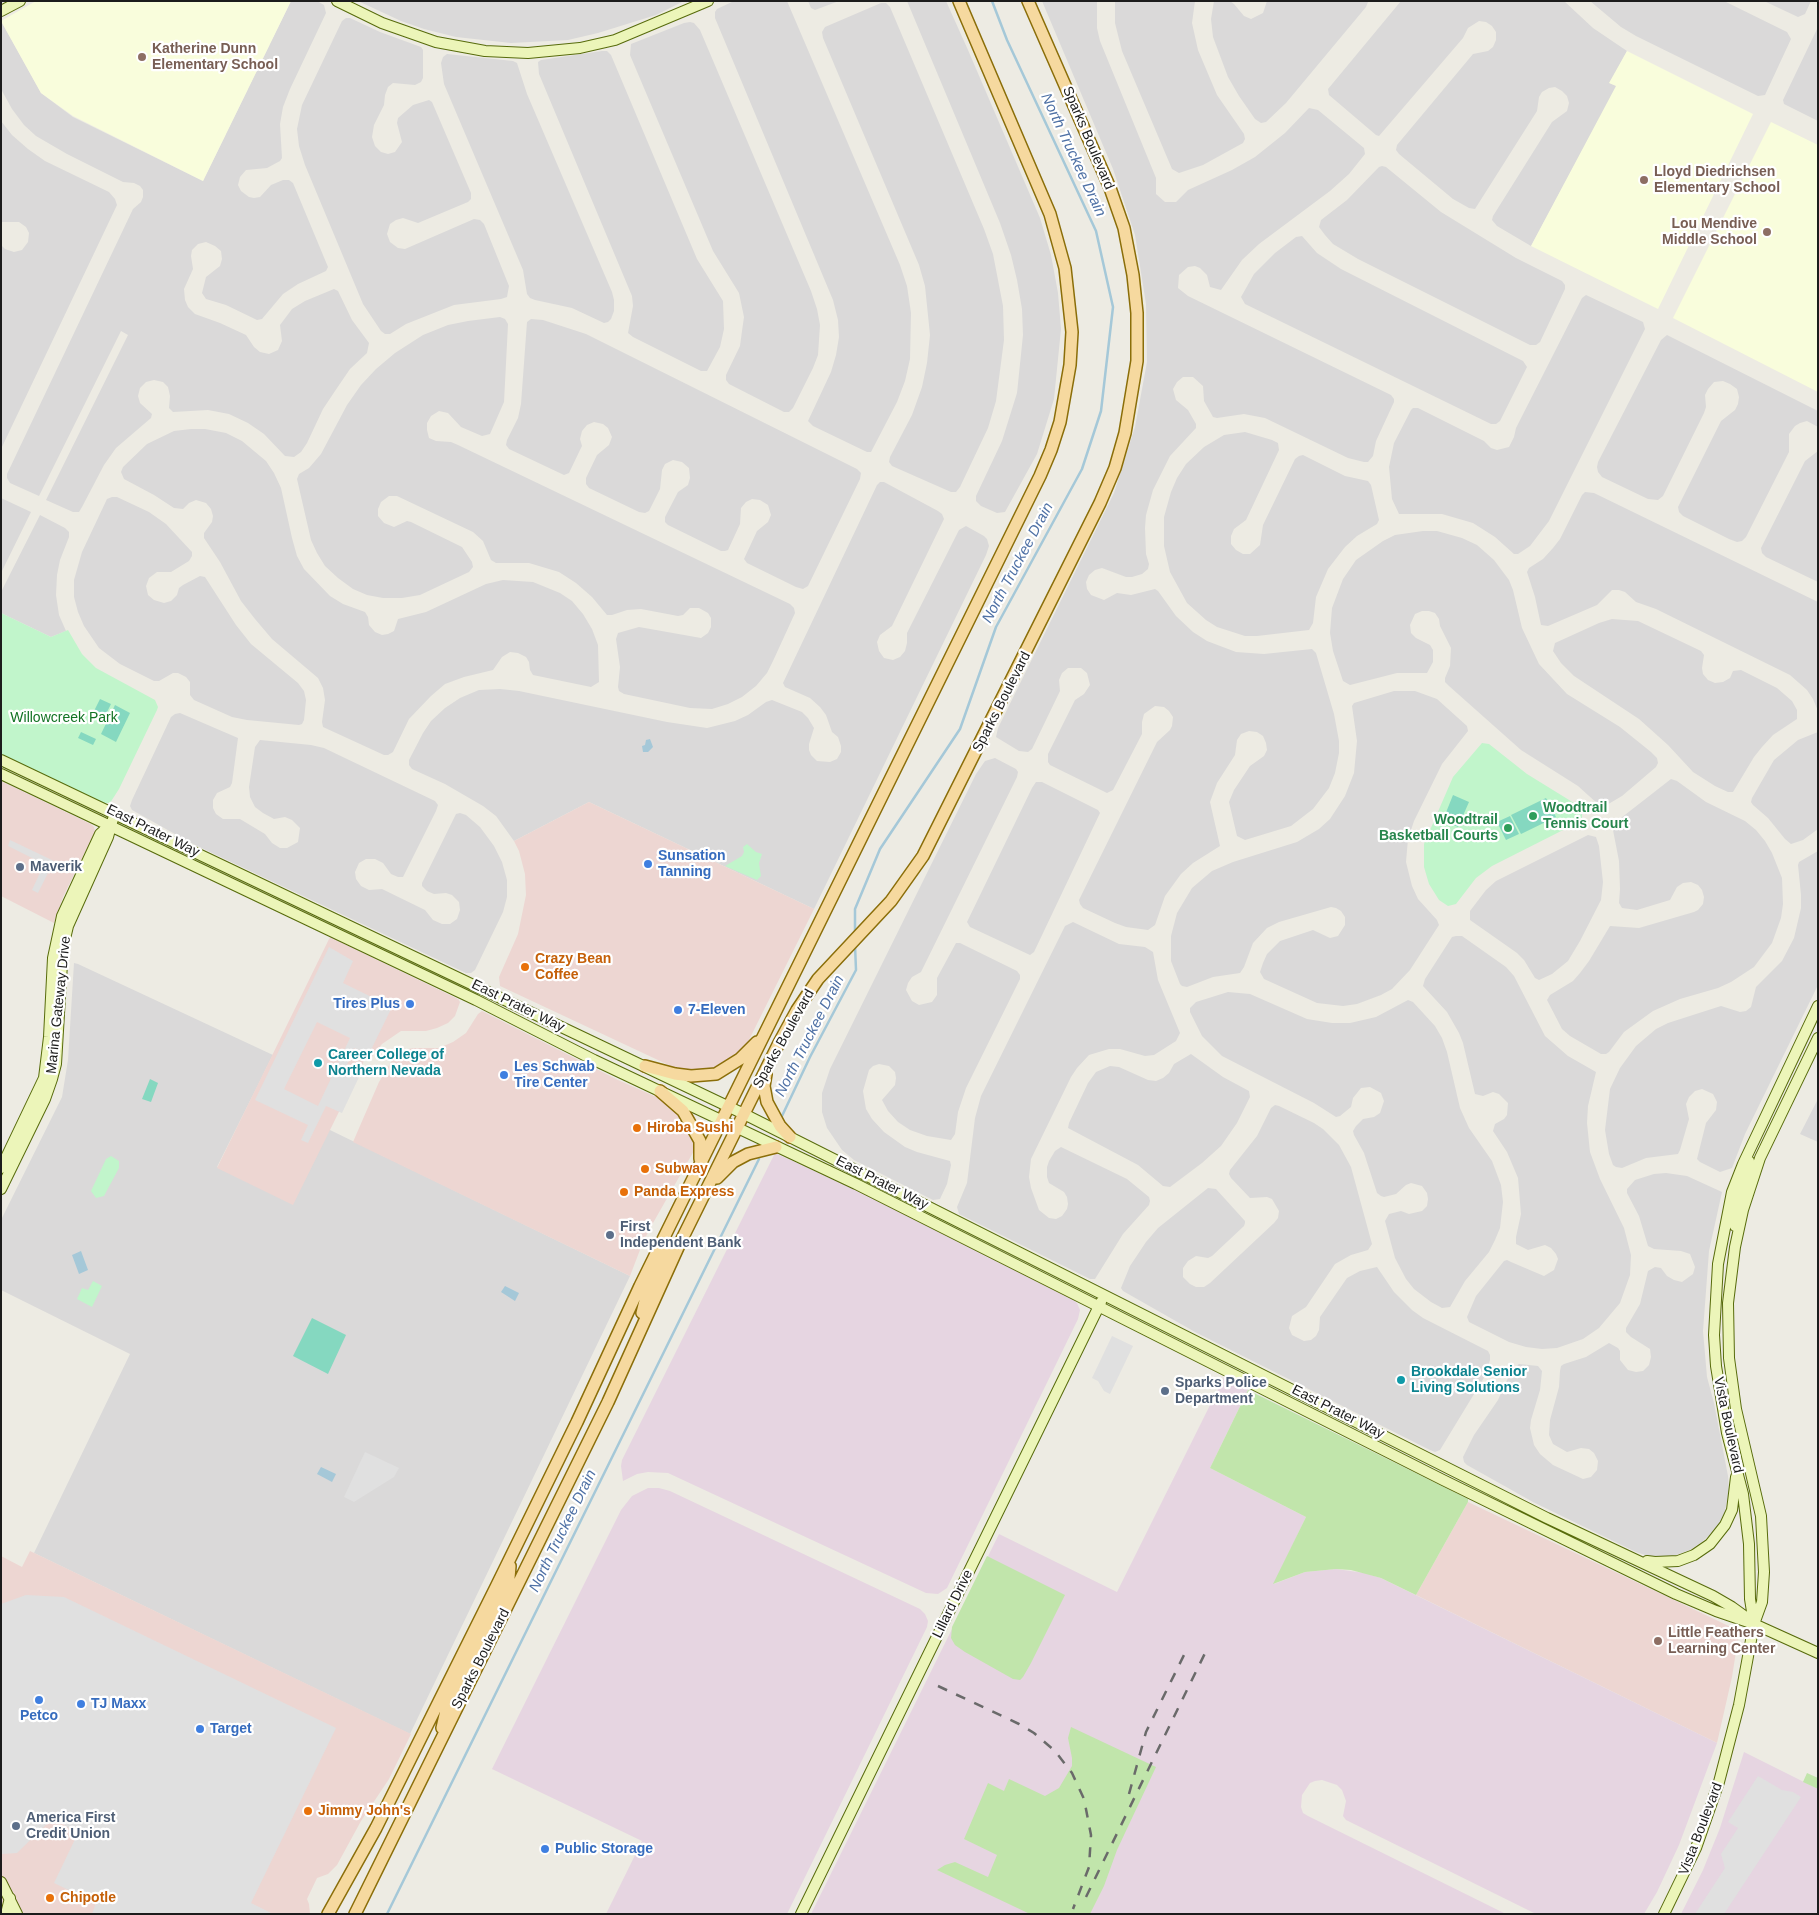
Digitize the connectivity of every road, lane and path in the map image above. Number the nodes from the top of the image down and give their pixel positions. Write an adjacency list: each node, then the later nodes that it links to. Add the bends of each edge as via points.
1 (20, 1): 6 (main road)
2 (337, 1): 3 (main road, via 382,23 436,42 485,51 528,53 580,48 623,38)
3 (708, 1)
4 (960, 1): 12 (main road, Sparks Boulevard, via 1050,214 1059,243 1070,299 1072,332 1066,392 1060,422 1040,476)
5 (1028, 1): 15 (main road, Sparks Boulevard, via 1110,188 1124,228 1137,313 1137,361 1120,450 1100,503 924,856 910,878 870,925 818,979 797,1010)
6 (1, 11)
7 (1, 760): 9 (main road, East Prater Way)
8 (1, 774): 10 (main road, East Prater Way)
9 (115, 813): 10 (main road); 14 (main road, East Prater Way)
10 (110, 825): 16 (main road, East Prater Way); 24 (main road, Marina Gateway Drive, via 100,834 62,916 53,958 44,1078); 27 (main road, Marina Gateway Drive, via 108,837 68,926 63,947 56,1064 52,1079)
11 (1818, 1006): 21 (main road, Vista Boulevard)
12 (765, 1034): 14 (main road, via 740,1059 716,1074 691,1076); 17 (main road, Sparks Boulevard)
13 (1818, 1038): 29 (main road, Vista Boulevard, via 1760,1158)
14 (645, 1066): 17 (main road, East Prater Way)
15 (766, 1069): 18 (main road, Sparks Boulevard); 22 (main road, via 764,1086 767,1102)
16 (660, 1091): 19 (main road, East Prater Way); 25 (main road, via 683,1112 700,1141)
17 (729, 1107): 18 (main road, East Prater Way); 19 (main road, Sparks Boulevard)
18 (744, 1114): 20 (main road, Sparks Boulevard); 22 (main road, East Prater Way)
19 (722, 1121): 20 (main road, East Prater Way); 25 (main road, Sparks Boulevard)
20 (737, 1129): 23 (main road, East Prater Way); 28 (main road, Sparks Boulevard)
21 (1755, 1136): 26 (main road, Vista Boulevard); 29 (main road, via 1744,1187)
22 (790, 1137): 32 (main road, East Prater Way)
23 (776, 1147): 28 (main road, via 748,1154 733,1162); 33 (main road, East Prater Way)
24 (1, 1168)
25 (697, 1171): 30 (main road, Sparks Boulevard)
26 (1734, 1188): 31 (main road, via 1738,1197); 35 (main road, Vista Boulevard, via 1718,1264 1714,1335 1721,1405)
27 (1, 1189)
28 (705, 1193): 34 (main road, Sparks Boulevard)
29 (1748, 1194): 31 (main road, Vista Boulevard)
30 (662, 1241): 34 (main road, via 666,1252 643,1304); 37 (main road, Sparks Boulevard)
31 (1735, 1247): 38 (main road, Vista Boulevard, via 1728,1303 1729,1358 1736,1409 1761,1516 1763,1542 1762,1602)
32 (1105, 1294): 33 (main road, Lillard Drive); 36 (main road, East Prater Way, via 1547,1518)
33 (1098, 1307): 38 (main road, East Prater Way, via 1670,1591); 47 (main road, Lillard Drive)
34 (640, 1330): 40 (main road, Sparks Boulevard, via 599,1420)
35 (1736, 1463): 36 (main road, via 1732,1510 1710,1544 1678,1561 1655,1562); 38 (main road, Vista Boulevard, via 1747,1522)
36 (1631, 1557): 38 (main road, East Prater Way, via 1732,1606)
37 (509, 1561): 40 (main road, via 506,1586 448,1702); 45 (main road, Sparks Boulevard, via 376,1828)
38 (1754, 1624): 39 (main road, East Prater Way); 48 (main road, Vista Boulevard, via 1739,1705 1719,1782 1696,1848)
39 (1818, 1653)
40 (441, 1739): 46 (main road, Sparks Boulevard)
41 (1, 1882): 42 (main road)
42 (10, 1898): 43 (main road); 44 (main road)
43 (6, 1914)
44 (17, 1914)
45 (328, 1914)
46 (355, 1914)
47 (801, 1914)
48 (1664, 1914)

